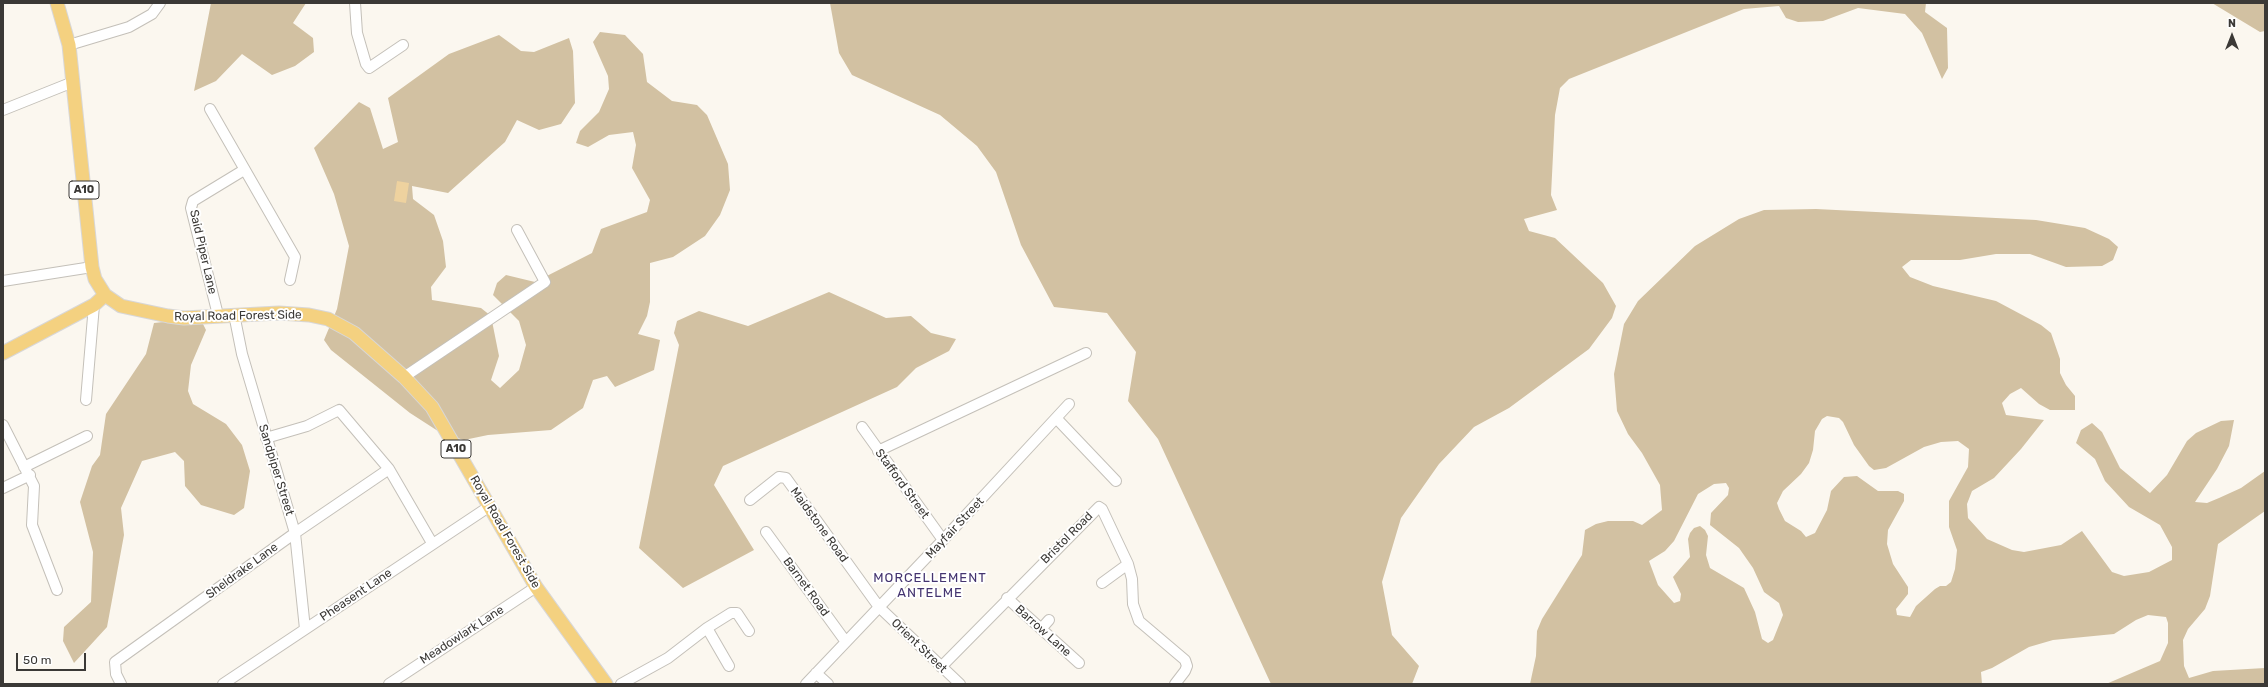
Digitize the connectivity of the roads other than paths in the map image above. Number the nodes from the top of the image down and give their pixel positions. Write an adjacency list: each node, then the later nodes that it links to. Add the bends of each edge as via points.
1 (57, 3): 4 (main road, Royal Road Forest Side / A10)
2 (160, 3): 4 (street, via 152,14 129,27)
3 (355, 3): 5 (street, via 357,33 369,68)
4 (69, 45): 6 (main road, Royal Road Forest Side / A10)
5 (403, 45)
6 (73, 82): 8 (street); 11 (main road, Royal Road Forest Side / A10)
7 (210, 109): 9 (street)
8 (3, 110)
9 (244, 170): 12 (street, via 295,257); 17 (street, Said Piper Lane, via 193,201 191,208)
10 (517, 230): 20 (street, via 545,282)
11 (92, 267): 13 (street); 14 (main road, Royal Road Forest Side / A10, via 95,279)
12 (290, 280)
13 (3, 281)
14 (106, 295): 15 (main road); 17 (main road, Royal Road Forest Side / A10, via 121,306 168,316 184,318)
15 (94, 305): 18 (main road); 21 (street)
16 (234, 314): 17 (main road, Royal Road Forest Side / A10); 20 (main road, Royal Road Forest Side / A10, via 280,313 328,319 354,333); 28 (street, Sandpiper Street, via 242,354)
17 (218, 315)
18 (3, 353)
19 (1086, 353): 29 (street)
20 (404, 377): 35 (main road, Royal Road Forest Side / A10, via 432,407)
21 (86, 400)
22 (1069, 404): 23 (street, Mayfair Street)
23 (1057, 419): 32 (street); 38 (street, Mayfair Street)
24 (3, 425): 27 (street)
25 (862, 427): 29 (street, Stafford Street)
26 (87, 436): 31 (street)
27 (5, 437): 31 (street)
28 (266, 438): 30 (street, via 307,426 339,410); 37 (street, Sandpiper Street)
29 (878, 451): 38 (street, Stafford Street)
30 (389, 470): 37 (street, Sheldrake Lane); 39 (street)
31 (27, 471): 33 (street); 43 (street, via 34,486 32,524)
32 (1116, 481)
33 (3, 488)
34 (750, 500): 45 (street, Maidstone Road, via 779,477 786,478)
35 (490, 506): 39 (street, Pheasent Lane); 42 (main road, Royal Road Forest Side / A10)
36 (766, 532): 51 (street, Barnet Road)
37 (295, 533): 49 (street, Sandpiper Street); 57 (street, Sheldrake Lane, via 116,662 116,674)
38 (943, 540): 45 (street, Mayfair Street)
39 (432, 543): 49 (street, Pheasent Lane)
40 (1128, 564): 41 (street); 44 (street, Bristol Road, via 1099,507); 64 (street, Bristol Road, via 1132,579 1133,604 1139,621 1185,660 1185,671)
41 (1102, 583)
42 (536, 587): 56 (main road, Royal Road Forest Side / A10); 59 (street, Meadowlark Lane)
43 (57, 590)
44 (1007, 598): 48 (street, Barrow Lane); 54 (street, Bristol Road)
45 (879, 606): 51 (street, Mayfair Street); 54 (street, Orient Street)
46 (1049, 620): 48 (street)
47 (706, 628): 50 (street, via 734,612); 53 (street); 60 (street, via 668,658)
48 (1041, 629): 52 (street, Barrow Lane)
49 (305, 630): 58 (street, Pheasent Lane)
50 (749, 632)
51 (846, 642): 55 (street, Mayfair Street)
52 (1079, 663)
53 (729, 666)
54 (941, 667): 63 (street, Orient Street)
55 (816, 673): 61 (street, Mayfair Street); 62 (street)
56 (603, 683)
57 (121, 684)
58 (223, 684)
59 (389, 684)
60 (621, 684)
61 (806, 684)
62 (828, 684)
63 (960, 684)
64 (1175, 684)

